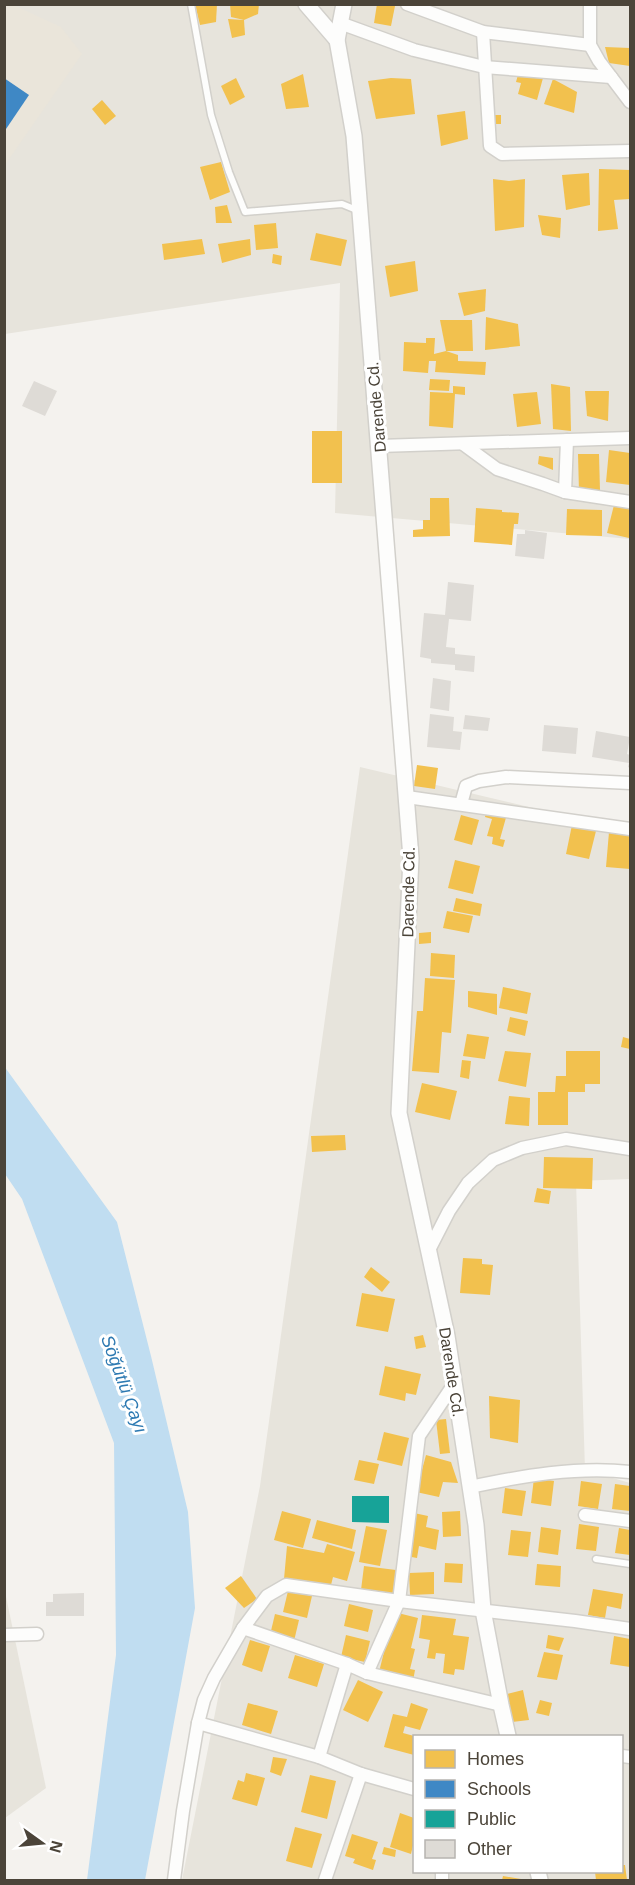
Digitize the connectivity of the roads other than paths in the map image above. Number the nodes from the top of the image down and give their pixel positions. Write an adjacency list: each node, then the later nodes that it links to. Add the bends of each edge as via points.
1 (191, 4): 14 (lane, via 211,115 245,212 342,204)
2 (306, 4): 8 (street)
3 (344, 4): 6 (street)
4 (407, 4): 7 (street)
5 (590, 4): 9 (street)
6 (340, 23): 8 (street); 10 (street, via 414,50)
7 (483, 32): 9 (street); 10 (street)
8 (337, 40): 14 (street, Darende Cd., via 354,135)
9 (590, 45): 11 (street)
10 (484, 67): 11 (street); 13 (street, via 490,146 502,154)
11 (611, 77): 12 (street)
12 (630, 102)
13 (630, 152)
14 (360, 211): 18 (street, Darende Cd.)
15 (630, 438): 16 (street)
16 (567, 440): 17 (street); 19 (street)
17 (463, 444): 18 (street); 19 (street, via 497,469)
18 (379, 446): 22 (street, Darende Cd.)
19 (565, 492): 20 (street)
20 (630, 502)
21 (630, 783): 23 (street, via 506,777 466,786)
22 (407, 797): 23 (street); 26 (street, Darende Cd., via 411,858 399,1113)
23 (461, 804): 24 (street)
24 (630, 829)
25 (630, 1149): 26 (street, via 566,1139 522,1148 493,1160 468,1183)
26 (429, 1250): 27 (street, Darende Cd.)
27 (454, 1384): 29 (street, Darende Cd.); 34 (street, via 419,1436)
28 (630, 1472): 29 (street, via 533,1474)
29 (470, 1487): 35 (street, Darende Cd.)
30 (585, 1515): 31 (street)
31 (630, 1521)
32 (597, 1560): 33 (lane)
33 (630, 1564)
34 (399, 1600): 35 (street); 36 (street, via 285,1585 267,1596); 41 (street)
35 (483, 1610): 37 (street); 42 (street, Darende Cd.)
36 (243, 1628): 40 (street); 43 (street, via 214,1678)
37 (630, 1629)
38 (37, 1634): 39 (street)
39 (4, 1635)
40 (347, 1664): 41 (street); 45 (street)
41 (367, 1673): 42 (street)
42 (501, 1706): 44 (street, Darende Cd.)
43 (198, 1723): 45 (street); 48 (street)
44 (508, 1735)
45 (319, 1757): 46 (street)
46 (361, 1774): 47 (street); 49 (street)
47 (413, 1789)
48 (174, 1881)
49 (325, 1881)

